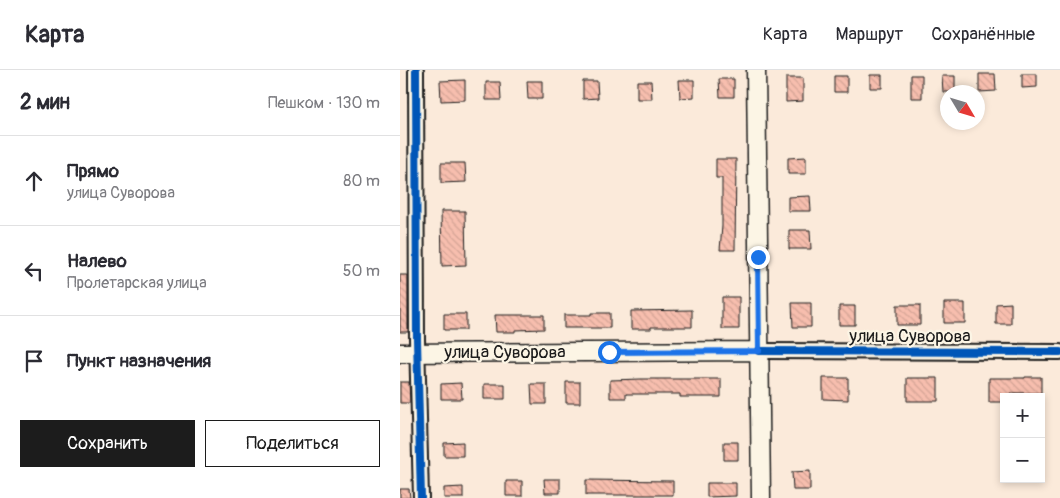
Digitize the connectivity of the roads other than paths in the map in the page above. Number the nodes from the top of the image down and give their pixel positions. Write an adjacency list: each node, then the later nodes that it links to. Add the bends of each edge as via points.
1 (416, 70): 5 (street)
2 (756, 70): 3 (main road)
3 (759, 351): 4 (street, улица Суворова); 5 (main road, улица Суворова); 7 (main road)
4 (1060, 352)
5 (409, 353): 6 (street)
6 (421, 498)
7 (761, 498)

